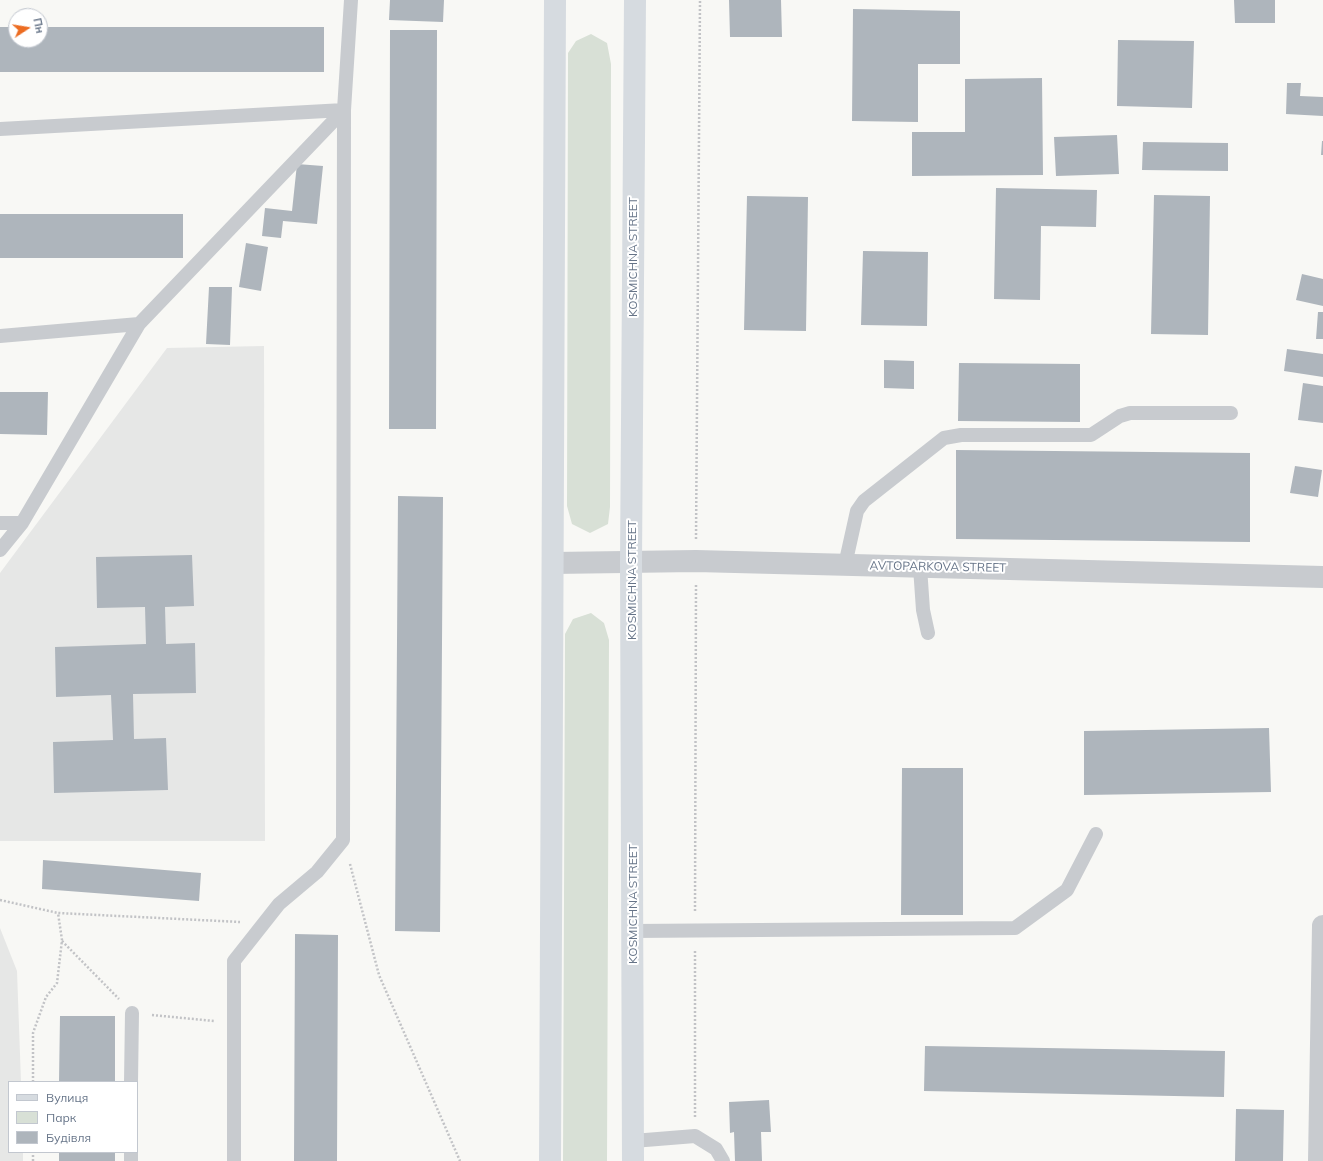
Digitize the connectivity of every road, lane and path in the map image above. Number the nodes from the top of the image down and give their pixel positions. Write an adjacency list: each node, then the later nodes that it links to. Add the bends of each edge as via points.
1 (351, 0): 5 (lane)
2 (555, 0): 15 (main road)
3 (635, 0): 14 (main road, KOSMICHNA STREET)
4 (700, 0): 13 (path)
5 (344, 110): 6 (lane); 7 (lane); 21 (lane)
6 (0, 129)
7 (139, 324): 8 (lane); 11 (lane)
8 (0, 336)
9 (1231, 412): 16 (lane, via 1130,413 1086,435 961,435 944,438 864,500 857,511)
10 (0, 523): 11 (lane)
11 (22, 523): 12 (lane)
12 (0, 550)
13 (696, 561): 14 (street, AVTOPARKOVA STREET); 16 (street, AVTOPARKOVA STREET); 26 (path)
14 (631, 562): 15 (street, AVTOPARKOVA STREET); 27 (main road, KOSMICHNA STREET)
15 (553, 563): 37 (main road)
16 (845, 565): 17 (street, AVTOPARKOVA STREET)
17 (920, 567): 18 (street, AVTOPARKOVA STREET); 19 (lane, via 923,610)
18 (1323, 577)
19 (928, 633)
20 (1096, 834): 26 (lane, via 1067,890 1015,928)
21 (343, 840): 24 (lane, via 317,872 280,904); 36 (path, via 379,975)
22 (0, 900): 23 (path)
23 (58, 913): 24 (path); 28 (path)
24 (264, 923): 30 (lane, via 234,961)
25 (1323, 926): 39 (street)
26 (695, 930): 27 (lane); 33 (path)
27 (633, 931): 34 (main road, KOSMICHNA STREET)
28 (62, 940): 29 (path); 31 (path, via 57,983 46,997 33,1033)
29 (132, 1013): 30 (path); 32 (lane)
30 (234, 1023): 35 (lane)
31 (33, 1081)
32 (131, 1081)
33 (694, 1136): 34 (lane); 38 (lane, via 716,1149)
34 (633, 1151)
35 (234, 1161)
36 (460, 1161)
37 (550, 1161)
38 (723, 1161)
39 (1319, 1161)

